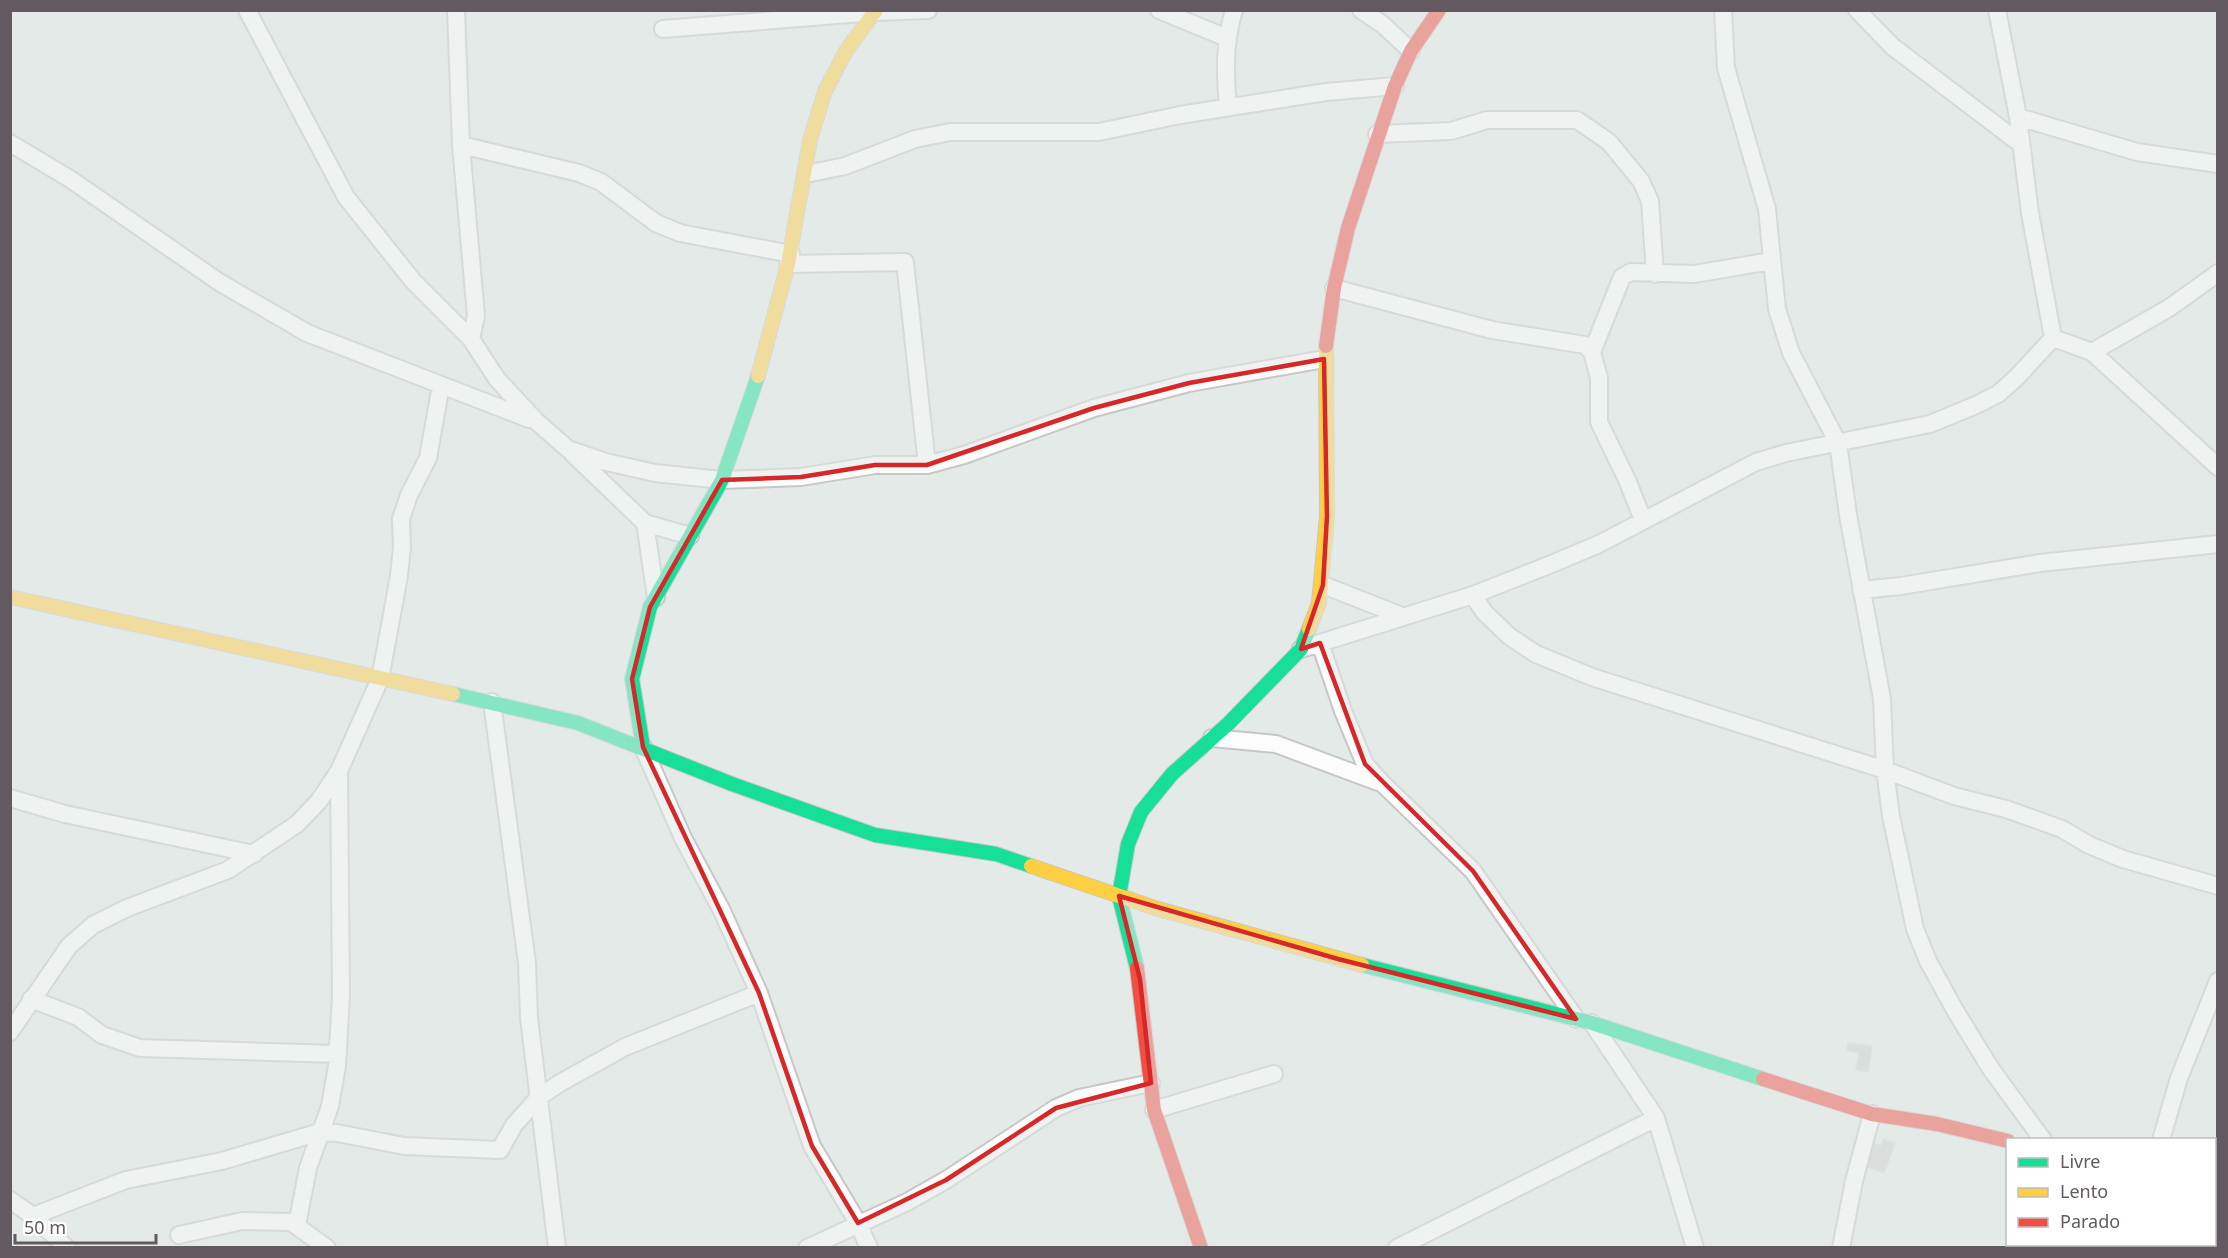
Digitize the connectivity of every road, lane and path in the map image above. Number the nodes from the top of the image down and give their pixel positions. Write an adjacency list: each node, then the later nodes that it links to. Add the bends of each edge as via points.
1 (247, 10): 30 (street, via 346,197 413,281)
2 (456, 10): 21 (street)
3 (928, 10): 11 (street)
4 (1159, 10): 13 (street)
5 (1234, 10): 13 (street)
6 (1361, 10): 14 (street)
7 (1439, 10): 14 (street)
8 (1723, 10): 25 (street, via 1726,68 1767,209)
9 (1857, 10): 20 (street, via 1893,47)
10 (1997, 10): 17 (street)
11 (875, 11): 12 (street); 23 (street, via 846,51 825,91 810,141)
12 (663, 29)
13 (1227, 38): 16 (street)
14 (1411, 51): 15 (street)
15 (1395, 86): 16 (street); 18 (street)
16 (1228, 107): 23 (street, via 1099,132 950,132 915,139 844,166)
17 (2018, 117): 20 (street); 22 (street, via 2137,152)
18 (1377, 134): 27 (street, via 1451,131 1487,120 1577,120 1609,142 1641,181 1650,201); 28 (street, via 1347,228)
19 (10, 143): 34 (street, via 70,179 219,282 307,333)
20 (2021, 144): 29 (street)
21 (461, 145): 24 (street, via 579,173 601,182 656,223 680,233); 30 (street, via 476,316)
22 (2217, 164)
23 (806, 174): 24 (street)
24 (789, 259): 38 (street, via 905,262); 40 (street, via 756,382)
25 (1771, 261): 27 (street, via 1694,274); 36 (street, via 1777,309 1791,353)
26 (2217, 273): 32 (street, via 2169,308)
27 (1654, 274): 31 (street, via 1631,272 1622,277)
28 (1334, 288): 31 (street, via 1492,330 1585,345); 33 (street)
29 (2053, 338): 32 (street); 36 (street, via 1998,394 1976,405 1930,424)
30 (471, 339): 35 (street, via 497,380)
31 (1592, 352): 41 (street, via 1599,378 1599,422)
32 (2092, 352): 39 (street)
33 (1324, 359): 38 (street, via 1189,383 1094,408); 45 (street, via 1327,516)
34 (441, 385): 35 (street); 53 (street, via 428,459 401,519 399,576)
35 (536, 421): 37 (street)
36 (1838, 443): 41 (street, via 1756,462); 46 (street)
37 (568, 449): 40 (street, via 655,473); 42 (street)
38 (927, 465): 40 (street, via 874,465 801,477)
39 (2217, 467)
40 (722, 480): 43 (street)
41 (1643, 520): 47 (street, via 1599,544)
42 (645, 523): 43 (street); 49 (street)
43 (690, 536): 49 (street)
44 (2217, 544): 46 (street, via 2040,563)
45 (1323, 585): 50 (street); 52 (street)
46 (1861, 590): 57 (street, via 1882,699)
47 (1473, 595): 50 (street); 57 (street, via 1509,636 1536,654 1592,677)
48 (10, 597): 53 (street)
49 (656, 597): 56 (street, via 632,679)
50 (1402, 616): 51 (street)
51 (1320, 643): 52 (street); 59 (street, via 1365,764)
52 (1301, 649): 55 (street)
53 (380, 679): 54 (street); 58 (street)
54 (492, 702): 56 (street, via 578,723); 73 (street)
55 (1212, 738): 59 (street, via 1276,744); 63 (street, via 1172,774 1141,812 1128,844)
56 (643, 747): 63 (street, via 830,821 875,835 996,854); 65 (street)
57 (1885, 770): 62 (street, via 2062,829 2123,859); 78 (street, via 1900,866 1915,928 1928,961 1991,1069)
58 (339, 771): 61 (street, via 297,824); 70 (street)
59 (1382, 783): 67 (street, via 1473,871)
60 (10, 798): 61 (street, via 65,814)
61 (254, 854): 66 (street, via 228,870 126,908 93,926 69,946)
62 (2217, 886)
63 (1119, 896): 67 (street, via 1338,959); 72 (street, via 1140,979)
64 (2217, 981): 79 (street, via 2179,1078)
65 (759, 993): 73 (street, via 626,1047); 83 (street, via 812,1146)
66 (31, 999): 69 (street); 70 (street, via 78,1017 102,1035 140,1048)
67 (1576, 1019): 68 (street)
68 (1592, 1023): 75 (street); 76 (street)
69 (10, 1032)
70 (338, 1054): 77 (street, via 330,1106)
71 (1274, 1074): 74 (street)
72 (1151, 1083): 74 (street); 83 (street, via 1079,1098 1056,1108 946,1180)
73 (539, 1096): 77 (street, via 497,1151 404,1146); 88 (street)
74 (1154, 1110): 91 (street)
75 (1872, 1114): 80 (street, via 1937,1124); 94 (street)
76 (1656, 1118): 92 (street); 93 (street)
77 (320, 1132): 82 (street, via 222,1161 126,1180); 84 (street, via 308,1168)
78 (2042, 1138)
79 (2162, 1138)
80 (2006, 1142)
81 (10, 1200): 82 (street)
82 (33, 1216): 86 (street)
83 (858, 1223): 89 (street); 90 (street)
84 (297, 1225): 85 (street, via 291,1221 242,1221); 87 (street)
85 (179, 1235)
86 (67, 1248)
87 (327, 1248)
88 (557, 1248)
89 (807, 1248)
90 (869, 1248)
91 (1201, 1248)
92 (1397, 1248)
93 (1695, 1248)
94 (1840, 1248)

